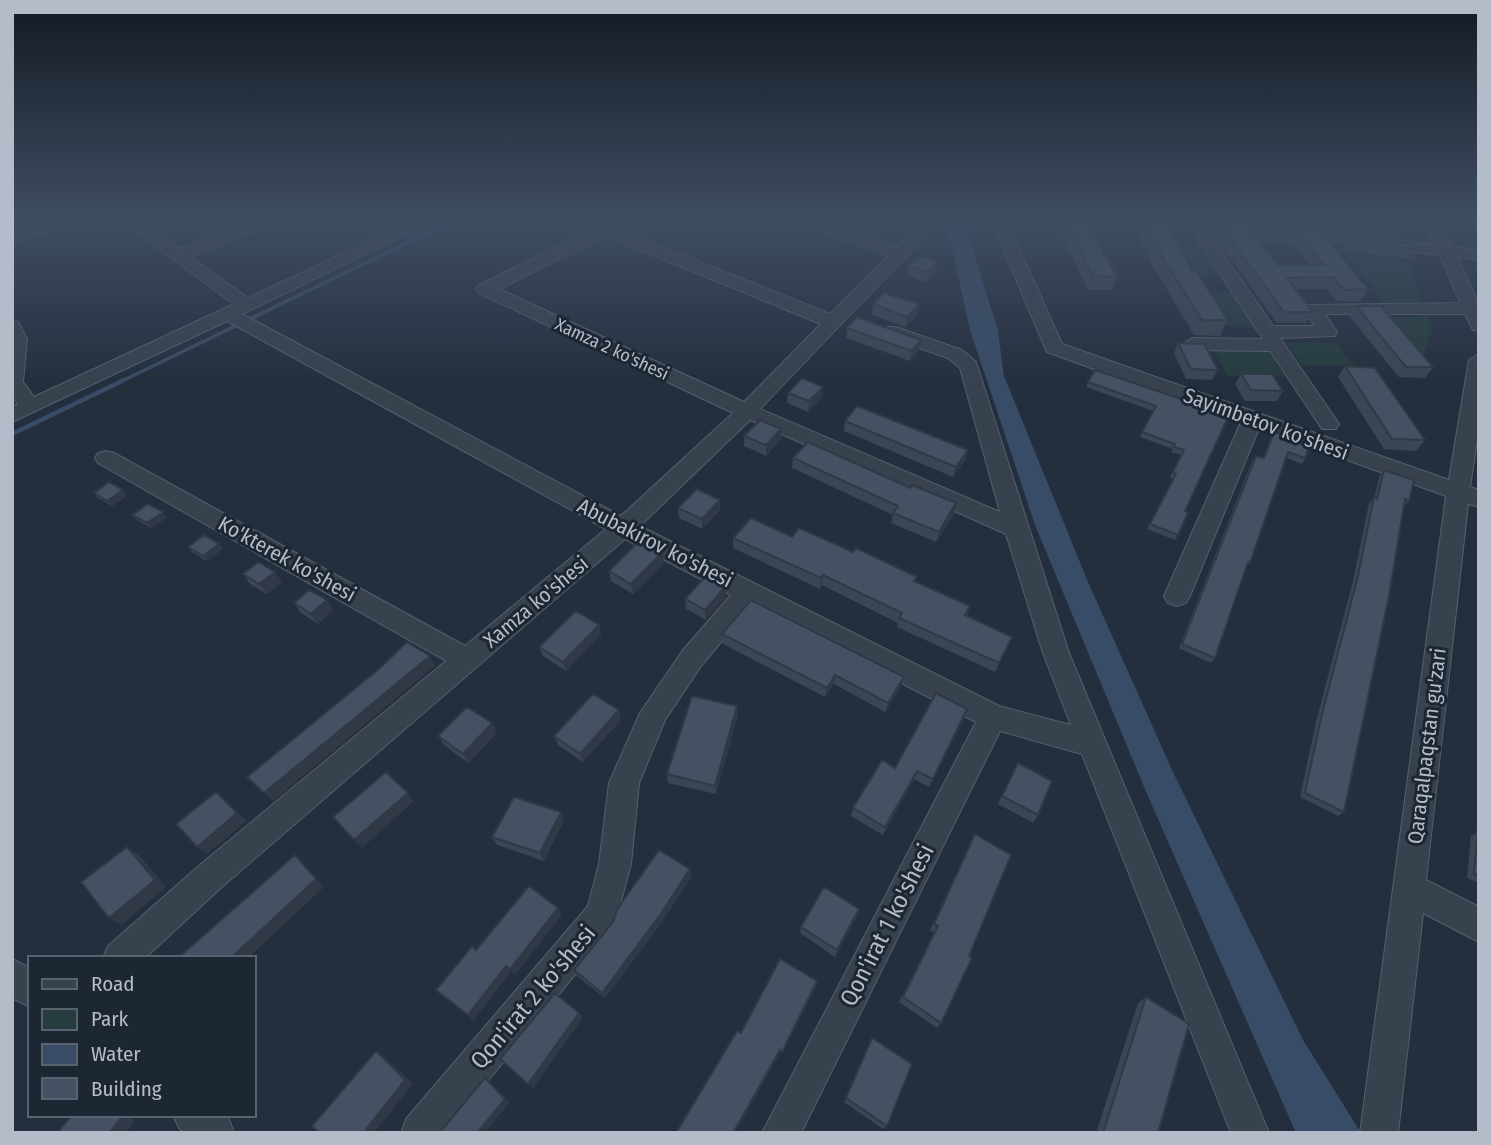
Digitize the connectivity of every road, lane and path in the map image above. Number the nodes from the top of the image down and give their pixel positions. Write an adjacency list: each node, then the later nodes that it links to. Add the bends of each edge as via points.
1 (197, 274): 11 (street, Abubakirov ko'shesi)
2 (313, 274): 11 (street)
3 (515, 274): 19 (street, Xamza 2 ko'shesi, via 485,289)
4 (720, 274): 13 (street)
5 (879, 274): 13 (street, Xamza ko'shesi)
6 (1022, 274): 20 (street, Sayimbetov ko'shesi, via 1054,348)
7 (1233, 274): 15 (street)
8 (1458, 274): 12 (street)
9 (1363, 288): 10 (street)
10 (1381, 309): 12 (street, via 1430,305); 15 (street, via 1312,309 1328,332)
11 (237, 310): 18 (street); 24 (street, Abubakirov ko'shesi)
12 (1476, 316)
13 (837, 318): 19 (street, Xamza ko'shesi); 25 (street, via 955,354 969,366)
14 (12, 326): 18 (street, via 18,339 13,382)
15 (1272, 338): 16 (street); 21 (street)
16 (1192, 344)
17 (1479, 360): 23 (street, Qaraqalpaqstan gu'zari)
18 (21, 411)
19 (747, 411): 24 (street, Xamza ko'shesi); 25 (street)
20 (1252, 420): 23 (street, Sayimbetov ko'shesi); 27 (street)
21 (1329, 424)
22 (106, 458): 28 (street, Ko'kterek ko'shesi)
23 (1468, 496): 31 (street, Qaraqalpaqstan gu'zari)
24 (623, 528): 26 (street, Abubakirov ko'shesi); 28 (street, Xamza ko'shesi)
25 (1016, 529): 30 (street, via 1056,653)
26 (748, 592): 29 (street, Abubakirov ko'shesi); 38 (street, Qon'irat 2 ko'shesi, via 692,658 654,713 624,783 615,864 601,915)
27 (1177, 596)
28 (467, 660): 33 (street, Xamza ko'shesi)
29 (993, 717): 30 (street, Abubakirov ko'shesi); 39 (street, Qon'irat 1 ko'shesi)
30 (1094, 744): 40 (street)
31 (1409, 889): 32 (street); 41 (street, Qaraqalpaqstan gu'zari)
32 (1479, 925)
33 (122, 956)
34 (12, 976): 35 (street)
35 (28, 988)
36 (195, 1117): 37 (street)
37 (215, 1133)
38 (420, 1133)
39 (781, 1133)
40 (1250, 1133)
41 (1379, 1133)

